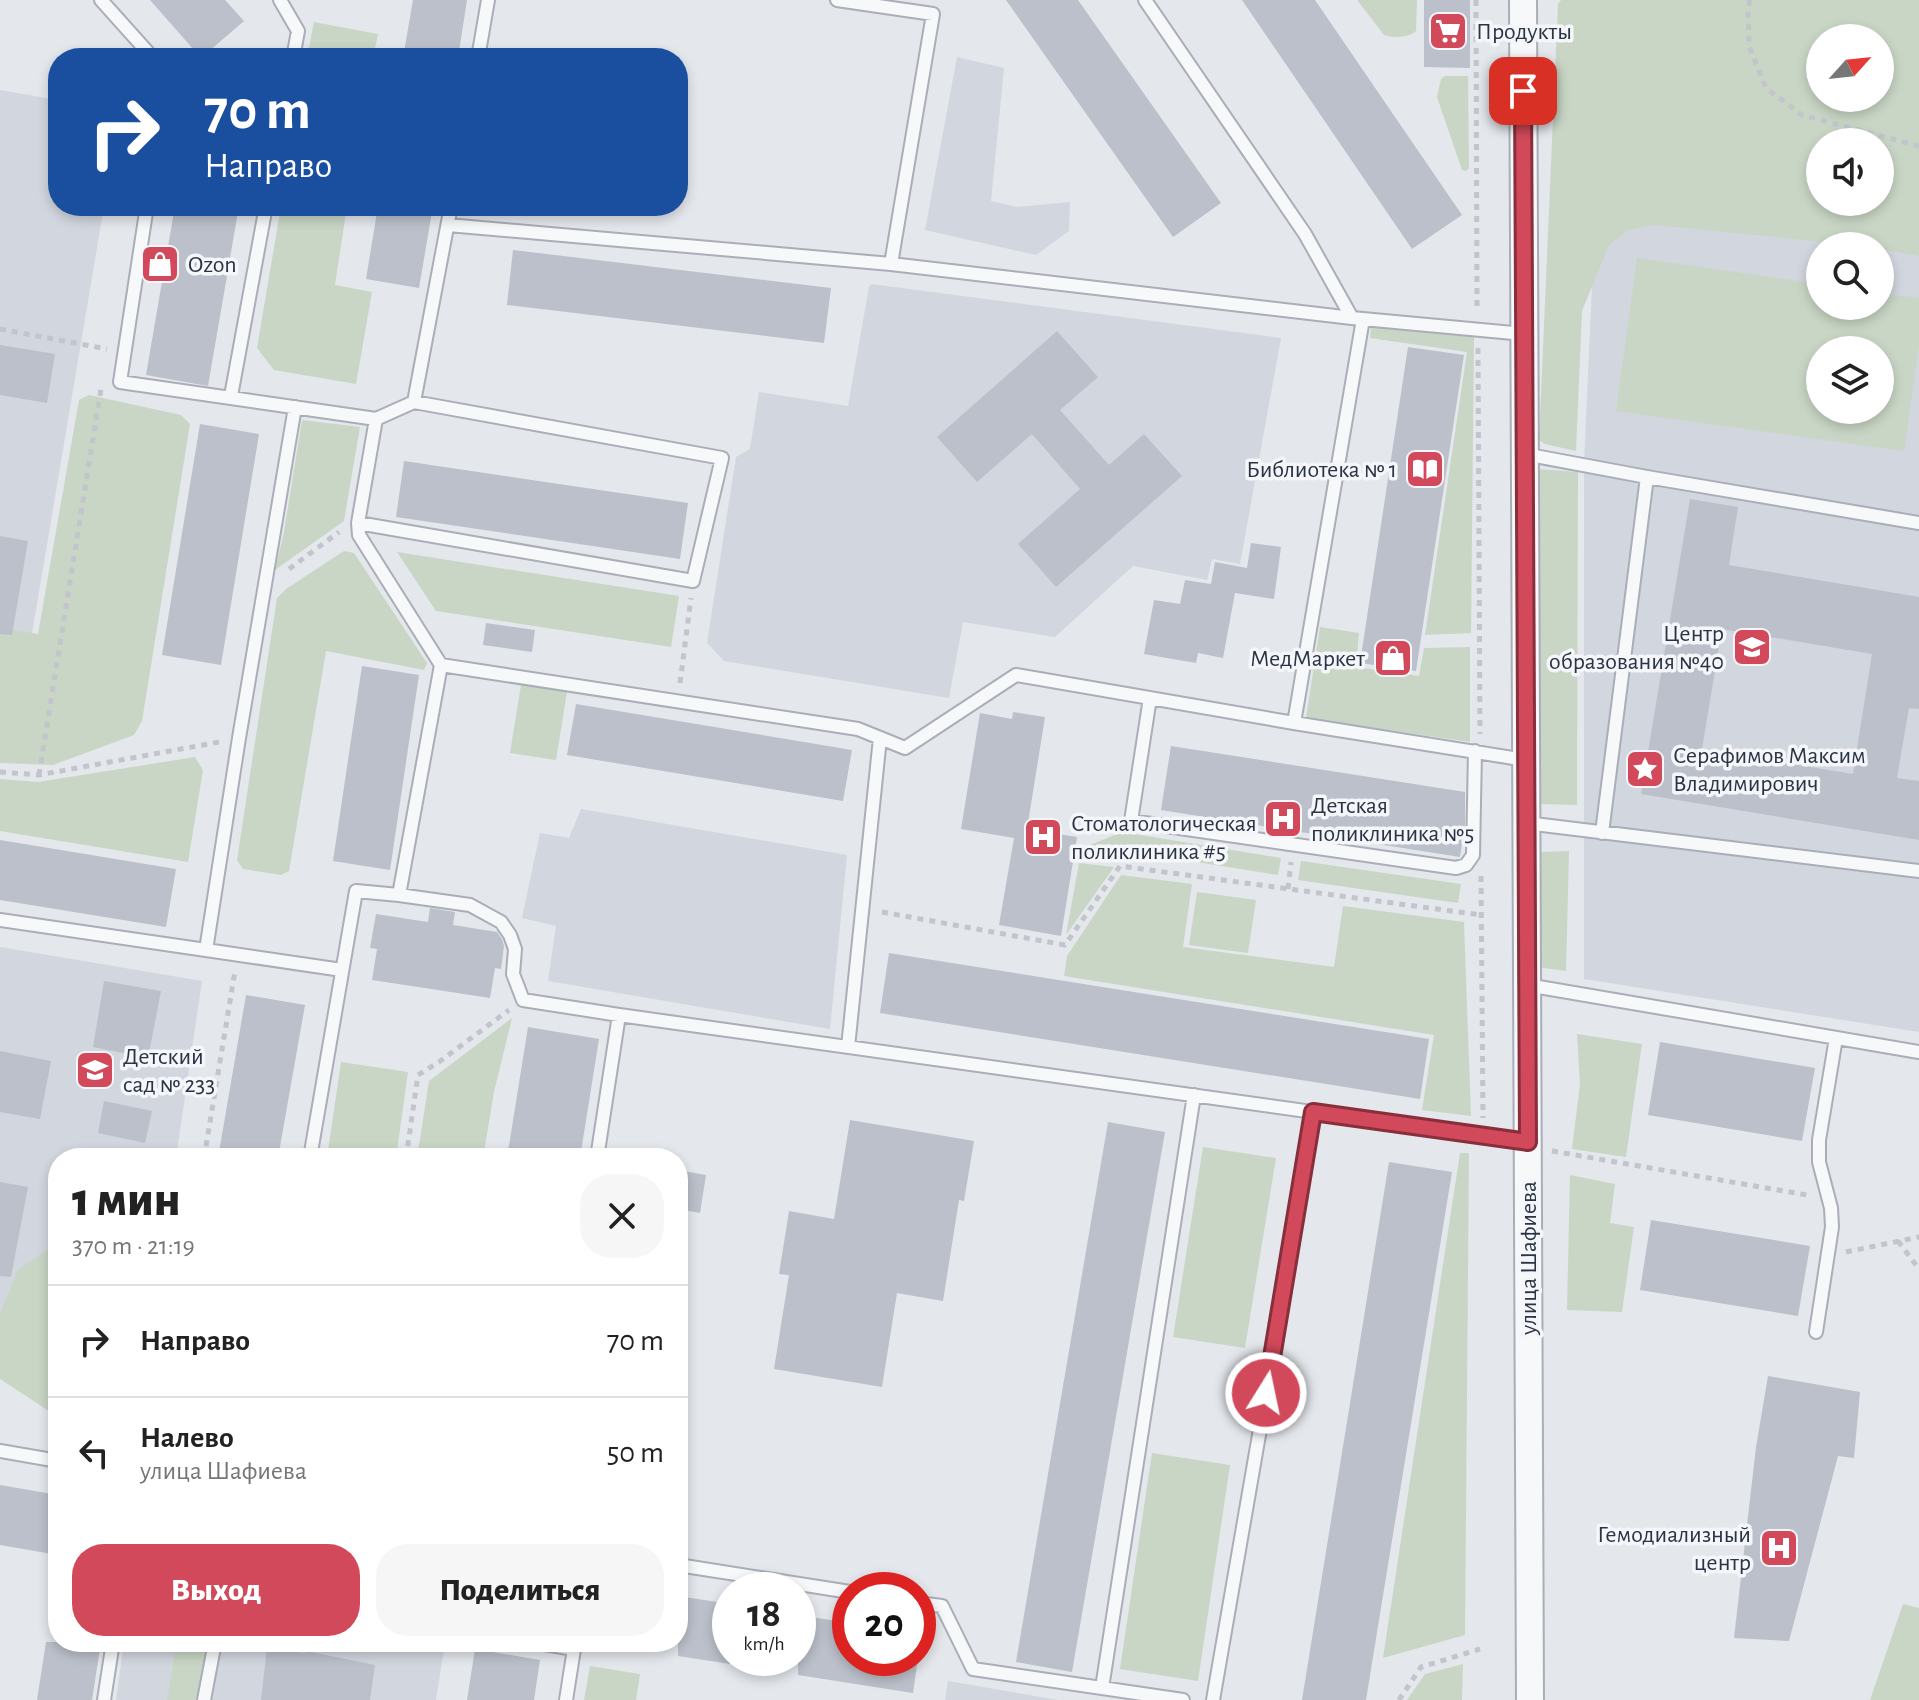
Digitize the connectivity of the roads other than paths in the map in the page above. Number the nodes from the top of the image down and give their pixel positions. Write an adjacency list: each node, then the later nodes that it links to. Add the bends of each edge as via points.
1 (101, 0): 7 (lane)
2 (280, 0): 8 (lane, via 298,31)
3 (488, 0): 9 (lane)
4 (837, 0): 14 (lane, via 933,14)
5 (1145, 0): 15 (lane)
6 (1523, 0): 16 (street, улица Шафиева)
7 (144, 48)
8 (295, 48)
9 (480, 48)
10 (145, 216): 17 (lane, via 120,382)
11 (264, 216): 17 (lane)
12 (449, 216): 13 (lane)
13 (448, 225): 14 (lane); 18 (lane)
14 (891, 264): 15 (lane)
15 (1357, 318): 16 (lane); 27 (lane)
16 (1524, 334): 21 (street, улица Шафиева)
17 (231, 396): 19 (lane)
18 (414, 402): 20 (lane); 23 (lane, via 722,458 693,581)
19 (295, 407): 20 (lane); 36 (lane)
20 (376, 419): 23 (lane)
21 (1524, 454): 22 (lane); 30 (street, улица Шафиева)
22 (1647, 477): 24 (lane); 32 (lane)
23 (359, 520): 25 (lane, via 359,535)
24 (1919, 523)
25 (441, 665): 28 (lane, via 858,729); 34 (lane)
26 (1150, 698): 27 (lane); 28 (lane, via 1016,675 905,748); 29 (lane, via 1131,821 1456,868 1473,855)
27 (1294, 723): 29 (lane)
28 (880, 738): 41 (lane)
29 (1478, 751): 30 (lane)
30 (1526, 760): 31 (street, улица Шафиева)
31 (1526, 823): 32 (lane); 38 (street, улица Шафиева)
32 (1602, 833): 33 (lane)
33 (1919, 871)
34 (399, 895): 37 (lane, via 356,891); 39 (lane, via 470,905 501,922 515,949 513,974 523,1000)
35 (0, 920): 36 (lane)
36 (206, 950): 37 (lane)
37 (342, 970): 46 (lane)
38 (1527, 985): 40 (lane); 45 (street, улица Шафиева)
39 (619, 1015): 41 (lane); 47 (lane)
40 (1836, 1038): 42 (lane); 48 (lane, via 1819,1140 1832,1227)
41 (848, 1047): 43 (lane)
42 (1919, 1052)
43 (1194, 1095): 44 (lane); 57 (lane)
44 (1313, 1112): 45 (lane); 62 (lane)
45 (1528, 1144): 63 (street, улица Шафиева)
46 (312, 1148)
47 (599, 1148)
48 (1816, 1332)
49 (0, 1451): 50 (lane)
50 (48, 1459)
51 (688, 1567): 52 (lane)
52 (832, 1589)
53 (936, 1605): 57 (lane, via 942,1606 973,1669)
54 (111, 1652): 58 (lane)
55 (213, 1652): 59 (lane)
56 (574, 1652): 60 (lane)
57 (1102, 1688): 61 (lane)
58 (104, 1700)
59 (204, 1700)
60 (566, 1700)
61 (1183, 1700)
62 (1213, 1700)
63 (1530, 1700)

